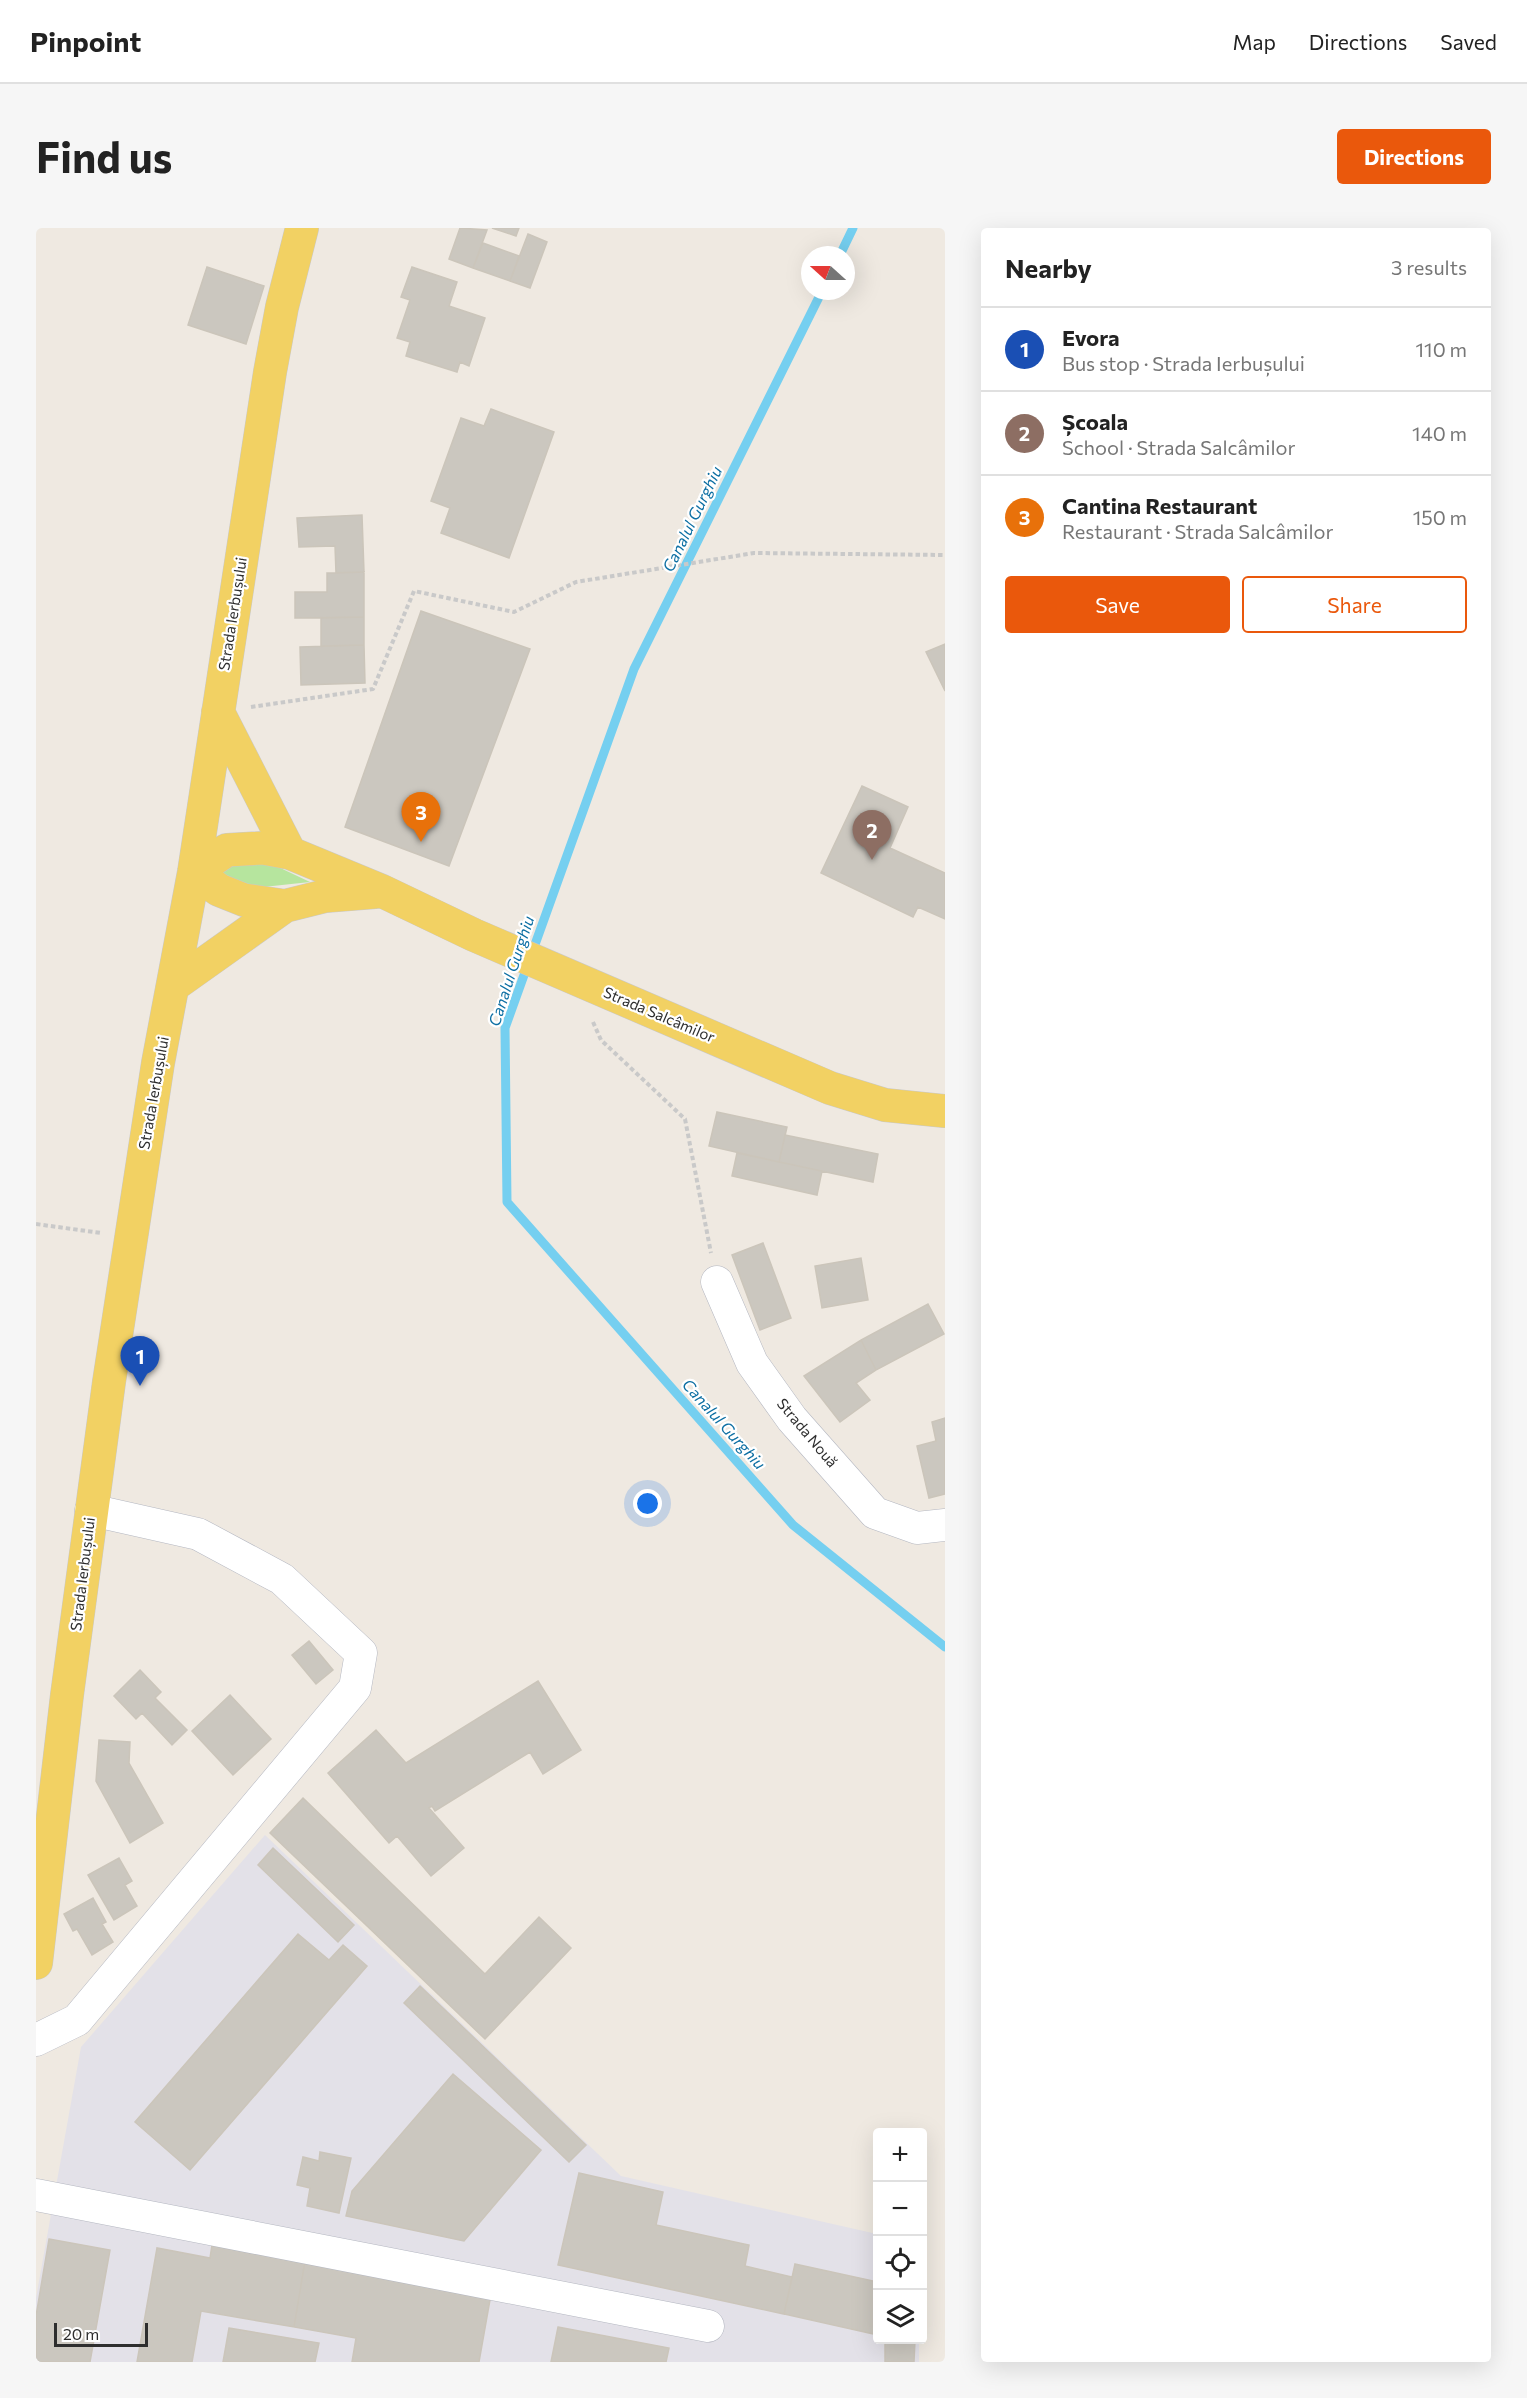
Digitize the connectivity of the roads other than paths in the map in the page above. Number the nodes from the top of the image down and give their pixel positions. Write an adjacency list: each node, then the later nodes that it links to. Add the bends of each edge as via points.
1 (302, 228): 2 (main road, Strada Ierbușului, via 270,372)
2 (218, 712): 3 (main road); 4 (main road, Strada Ierbușului)
3 (290, 854): 4 (main road, Strada Salcâmilor, via 263,848 227,850); 5 (main road, Strada Salcâmilor)
4 (194, 872): 6 (main road, via 219,890 244,900); 7 (main road, Strada Ierbușului)
5 (382, 891): 6 (main road, via 324,896); 8 (main road, Strada Salcâmilor, via 474,936 830,1088 885,1105)
6 (285, 906): 7 (main road)
7 (174, 985): 10 (main road, Strada Ierbușului, via 158,1063)
8 (945, 1111)
9 (717, 1282): 11 (street, Strada Nouă, via 752,1363 792,1419 875,1513 917,1528)
10 (91, 1510): 12 (main road, Strada Ierbușului); 13 (street, via 198,1534 282,1579 361,1653 355,1688 77,2020)
11 (945, 1525)
12 (36, 1963)
13 (36, 2040)
14 (36, 2195): 15 (street)
15 (708, 2326)

